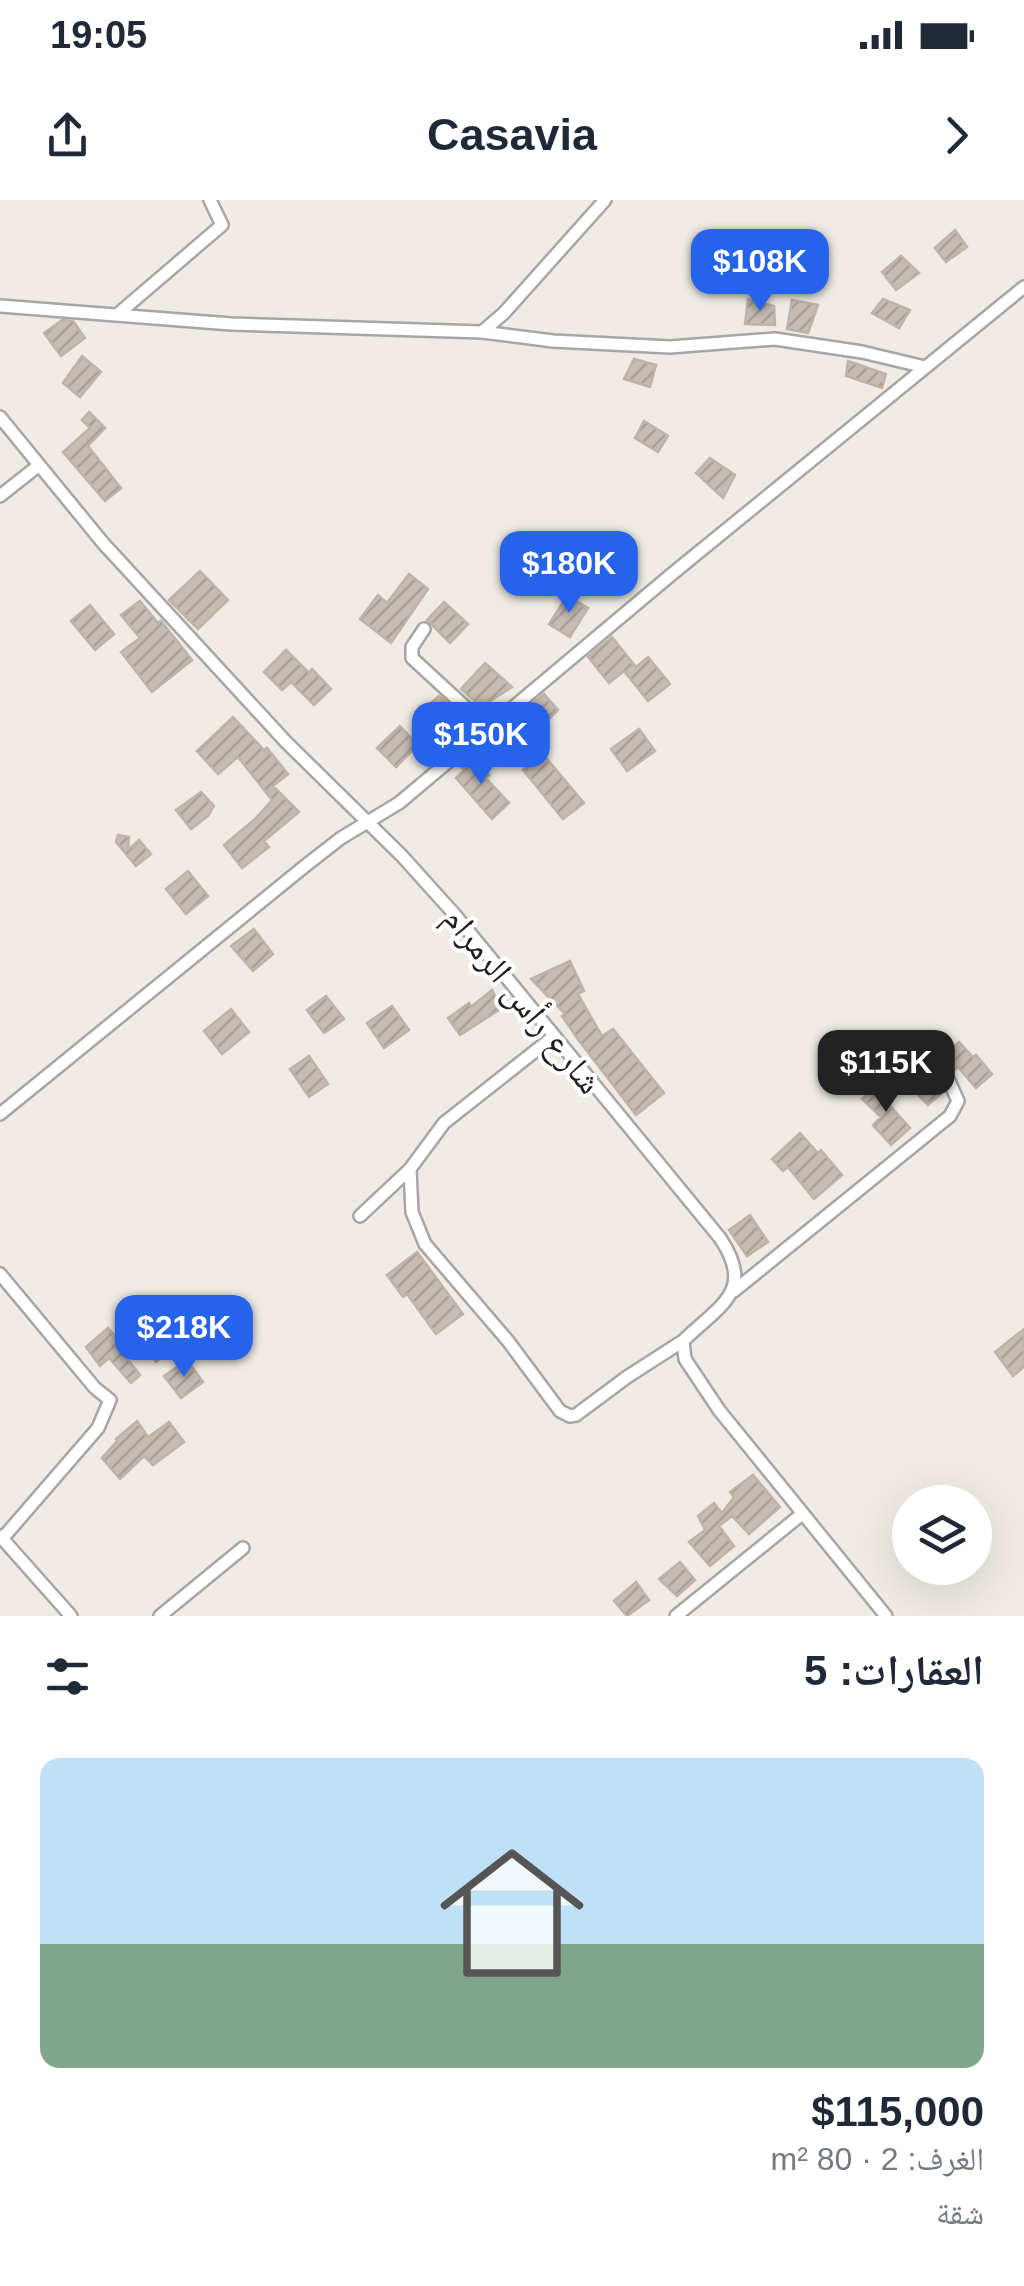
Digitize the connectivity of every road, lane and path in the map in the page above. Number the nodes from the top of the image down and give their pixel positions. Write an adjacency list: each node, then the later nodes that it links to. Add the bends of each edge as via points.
1 (210, 200): 5 (street, via 222,225)
2 (605, 200): 6 (street)
3 (1024, 287): 7 (street)
4 (0, 306): 5 (street)
5 (118, 314): 6 (street)
6 (482, 332): 7 (street, via 670,347 775,339)
7 (925, 367): 12 (street)
8 (0, 417): 9 (street, شارع رأس الرمرام)
9 (38, 466): 10 (street); 13 (street, شارع رأس الرمرام, via 286,742)
10 (0, 496)
11 (424, 629): 12 (street, via 412,658)
12 (487, 727): 13 (street)
13 (368, 823): 14 (street, شارع رأس الرمرام, via 456,916); 16 (street, via 305,866)
14 (553, 1037): 17 (street, via 452,1116); 20 (street, شارع رأس الرمرام, via 720,1238 737,1269)
15 (949, 1080): 20 (street, via 958,1101 950,1116)
16 (0, 1114)
17 (410, 1169): 18 (street); 21 (street, via 412,1212 425,1244 560,1410 576,1415)
18 (360, 1216)
19 (0, 1274): 23 (street, via 110,1400 98,1428)
20 (731, 1294): 21 (street)
21 (683, 1341): 22 (street, via 685,1359 719,1410)
22 (802, 1514): 27 (street); 28 (street)
23 (1, 1537): 25 (street)
24 (243, 1548): 26 (street)
25 (71, 1616)
26 (160, 1616)
27 (676, 1616)
28 (886, 1616)

